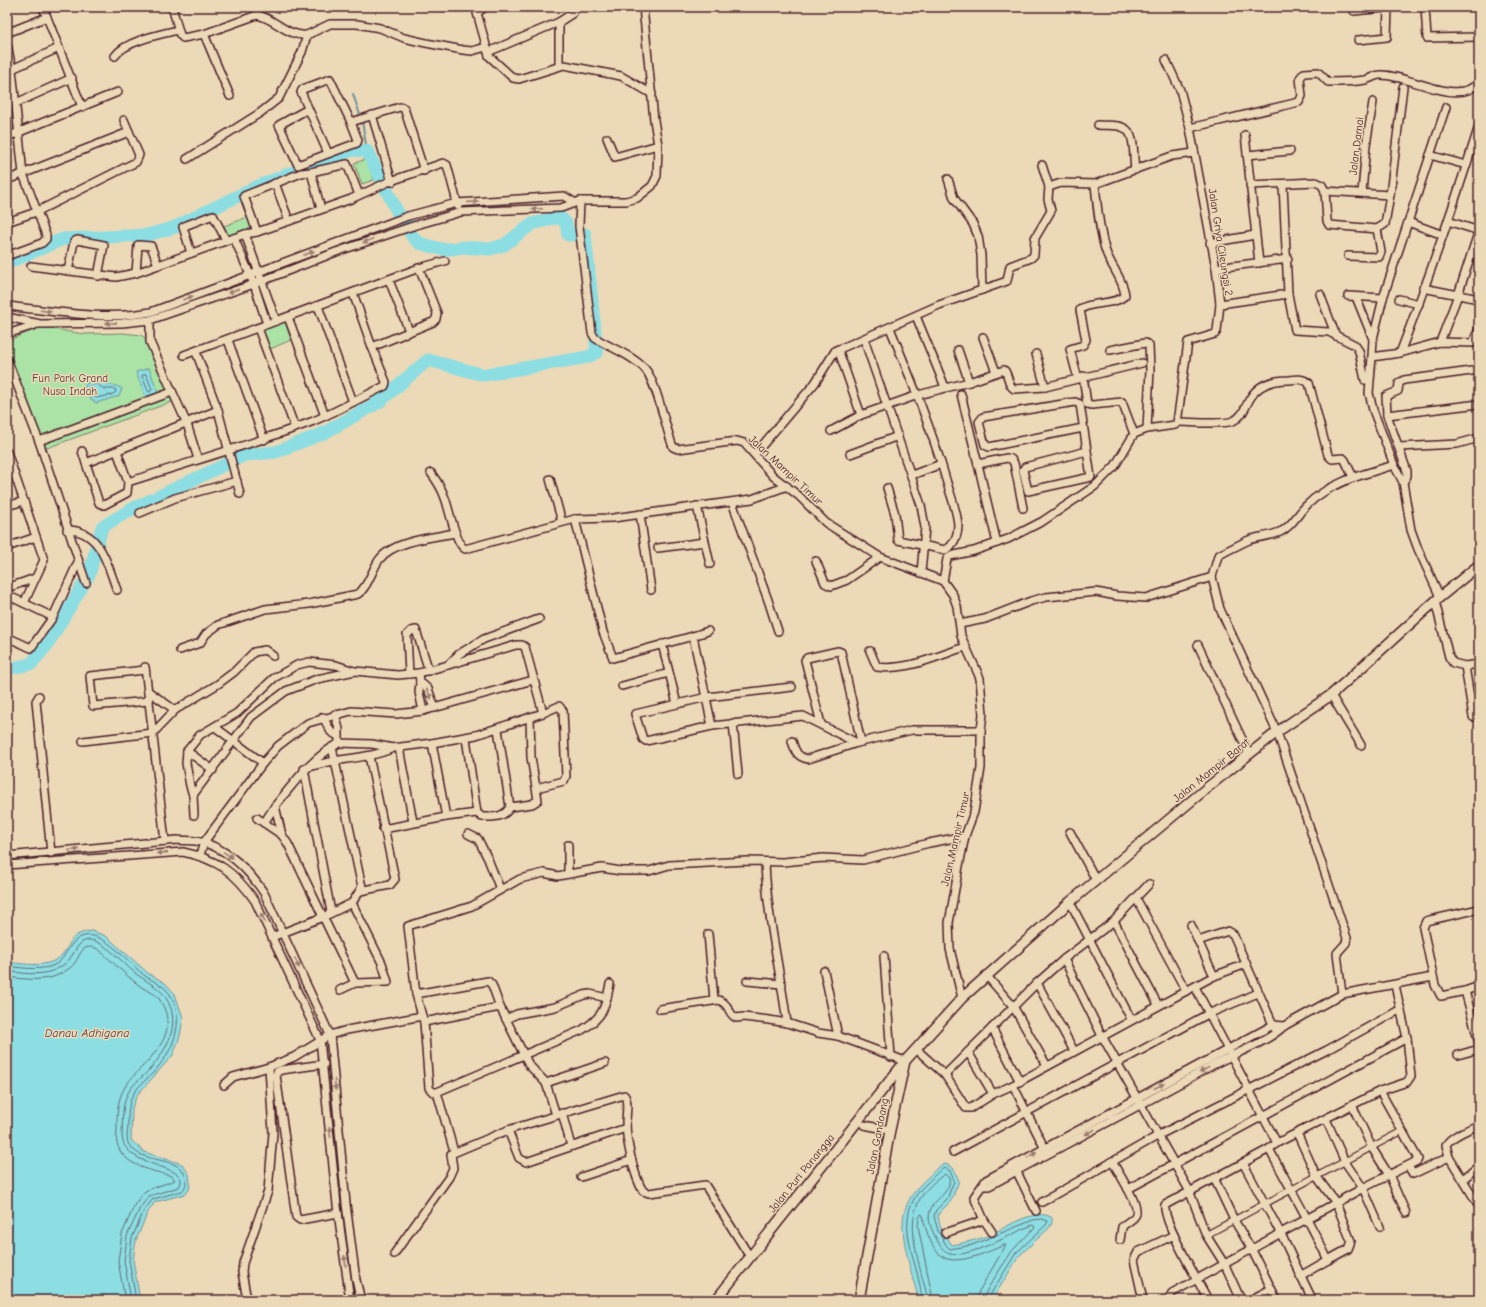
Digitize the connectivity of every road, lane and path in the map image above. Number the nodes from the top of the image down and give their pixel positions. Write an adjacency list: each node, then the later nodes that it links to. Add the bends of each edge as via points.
1 (43, 7): 9 (street)
2 (172, 7): 11 (street)
3 (485, 7): 19 (street, via 478,13)
4 (576, 7): 10 (street, via 573,13)
5 (643, 7): 28 (street)
6 (1391, 7): 8 (street); 16 (street, via 1387,37)
7 (1425, 7): 15 (street, via 1426,36 1429,39)
8 (1354, 11)
9 (47, 17): 12 (street); 18 (street)
10 (559, 22): 19 (street); 22 (street)
11 (178, 30): 13 (street, via 183,38); 20 (street, via 123,48)
12 (7, 33)
13 (204, 34): 14 (street, via 257,14 265,16 283,29); 29 (street)
14 (307, 34): 19 (street, via 330,24 357,24 380,28 404,38 426,43 463,50); 53 (street, via 302,52 279,98 260,114)
15 (1479, 37)
16 (1358, 40)
17 (7, 44): 23 (street)
18 (59, 48): 23 (street); 24 (street)
19 (487, 50): 22 (street, via 500,68 516,79)
20 (115, 56)
21 (1166, 60): 40 (street, Jalan Griya Cileungsi 2, via 1180,90)
22 (559, 65): 28 (street, via 621,76)
23 (12, 69): 31 (street)
24 (72, 78): 31 (street); 32 (street)
25 (1479, 82): 40 (street, via 1469,90 1450,92 1410,80 1379,75 1366,80 1328,82 1318,72 1304,73 1300,78 1302,96 1299,102)
26 (1403, 87): 71 (street)
27 (118, 92): 32 (street)
28 (652, 94): 47 (street)
29 (230, 96)
30 (1373, 102): 69 (street, Jalan Damai)
31 (16, 103): 42 (street)
32 (82, 107): 42 (street)
33 (1446, 107): 52 (street)
34 (308, 109): 37 (street, via 301,90 330,79); 49 (street); 49 (street, via 279,125 297,164)
35 (372, 115): 37 (street); 57 (street, via 404,108); 62 (street)
36 (124, 120): 41 (street)
37 (351, 122): 49 (street, via 358,142)
38 (1098, 125): 56 (street, via 1122,127 1128,131 1132,137)
39 (1479, 126): 44 (street)
40 (1190, 128): 50 (street, Jalan Griya Cileungsi 2)
41 (129, 132): 59 (street); 75 (street, via 139,155 136,162)
42 (18, 134): 45 (street); 59 (street)
43 (1245, 135): 51 (street)
44 (1478, 135): 55 (street)
45 (7, 137)
46 (607, 138): 47 (street, via 615,158)
47 (658, 145): 72 (street, via 657,176 646,193 626,201)
48 (1290, 151): 51 (street)
49 (328, 153)
50 (1194, 153): 56 (street, via 1172,156); 89 (street, Jalan Griya Cileungsi 2)
51 (1247, 155): 66 (street)
52 (1430, 155): 55 (street); 80 (street)
53 (187, 159)
54 (1042, 165): 67 (street)
55 (1466, 165): 78 (street)
56 (1135, 170): 64 (street)
57 (424, 171): 62 (street); 73 (street, via 445,163)
58 (311, 172): 63 (street, via 300,173); 70 (street, via 347,164); 74 (street)
59 (23, 174): 61 (street); 75 (street)
60 (948, 179): 110 (street, via 954,198 973,224 978,236)
61 (7, 180)
62 (390, 182): 70 (street)
63 (275, 183): 77 (street); 83 (street, via 244,198)
64 (1095, 184): 67 (street, via 1062,183); 155 (street, via 1098,217 1106,250 1121,279 1125,295 1122,299 1080,310 1086,340 1082,345 1070,349)
65 (1283, 184): 66 (street); 68 (street, via 1316,182 1322,185); 95 (street)
66 (1250, 185): 85 (street)
67 (1049, 187): 110 (street, via 1051,211 1035,238 1034,254 1010,266 1007,281)
68 (1325, 191): 69 (street); 81 (street, via 1329,225)
69 (1362, 193): 71 (street)
70 (359, 195): 74 (street)
71 (1390, 195): 81 (street, via 1385,224)
72 (577, 201): 73 (street, one-way to 72, via 564,196); 76 (street, one-way to 76, via 561,208); 186 (street, Jalan Mampir Timur, via 592,333 595,338 645,369 673,447 678,449 737,442 744,443)
73 (457, 203): 76 (street); 90 (street, via 405,218)
74 (321, 209): 77 (street)
75 (36, 212): 79 (street); 93 (street, via 46,239)
76 (461, 212): 91 (street, one-way to 91)
77 (289, 221): 83 (street)
78 (1448, 221): 82 (street); 86 (street)
79 (7, 222)
80 (1408, 222): 86 (street); 117 (street)
81 (1377, 229): 94 (street, via 1380,252 1378,257)
82 (1479, 230): 114 (street)
83 (257, 232): 84 (street)
84 (245, 234): 87 (street); 104 (street)
85 (1255, 235): 89 (street); 97 (street)
86 (1443, 235): 109 (street)
87 (234, 238): 88 (street); 105 (street)
88 (226, 240): 92 (street); 92 (street, via 213,215 187,224 183,227)
89 (1210, 243): 101 (street, Jalan Griya Cileungsi 2)
90 (333, 244): 91 (street); 104 (street, one-way to 90)
91 (336, 252): 108 (street)
92 (191, 253): 98 (street)
93 (7, 256)
94 (1348, 256)
95 (1288, 259): 97 (street); 112 (street)
96 (445, 261): 100 (street)
97 (1259, 263): 101 (street)
98 (158, 265): 103 (street); 103 (street, via 151,246 138,245)
99 (31, 266): 102 (street)
100 (419, 268): 107 (street); 134 (street, via 437,315 433,322)
101 (1216, 268): 120 (street, Jalan Griya Cileungsi 2)
102 (68, 272): 106 (street); 106 (street, via 74,242 77,240 104,245)
103 (136, 273): 106 (street, via 116,277)
104 (258, 273): 105 (street); 108 (street)
105 (250, 275): 108 (street); 122 (street, one-way to 105, via 88,316 134,315 151,312)
106 (98, 276)
107 (389, 280): 111 (street); 134 (street)
108 (258, 283): 127 (street, one-way to 127); 128 (street); 130 (street)
109 (1423, 288): 114 (street); 121 (street)
110 (982, 290): 124 (street)
111 (353, 293): 123 (street); 142 (street)
112 (1288, 294): 120 (street); 136 (street, via 1295,330 1329,332)
113 (1320, 294): 136 (street)
114 (1458, 295): 119 (street); 141 (street)
115 (1348, 296): 116 (street)
116 (1356, 297): 117 (street); 139 (street)
117 (1383, 298): 139 (street)
118 (1399, 299): 121 (street)
119 (1479, 299)
120 (1220, 304): 170 (street, Jalan Griya Cileungsi 2, via 1215,334 1188,342)
121 (1419, 304): 147 (street)
122 (7, 306)
123 (318, 306): 126 (street); 163 (street)
124 (916, 316): 132 (street); 158 (street)
125 (7, 317): 129 (street)
126 (288, 317): 128 (street); 169 (street)
127 (150, 320): 129 (street, one-way to 129); 160 (street, via 150,342)
128 (276, 321): 130 (street)
129 (40, 324): 135 (street)
130 (267, 324): 131 (street)
131 (258, 328): 140 (street); 172 (street)
132 (890, 328): 138 (street); 162 (street)
133 (1479, 329): 141 (street, via 1473,343)
134 (409, 331): 142 (street)
135 (7, 334)
136 (1336, 336): 156 (street, via 1357,347)
137 (983, 337): 154 (street)
138 (864, 339): 143 (street); 165 (street)
139 (1373, 339): 150 (street)
140 (228, 340): 146 (street); 179 (street)
141 (1440, 342): 147 (street)
142 (372, 347): 163 (street, via 386,384)
143 (838, 349): 167 (street); 186 (street, via 815,383)
144 (958, 350): 157 (street)
145 (1110, 350): 174 (street, via 1145,343 1149,345)
146 (196, 352): 148 (street); 166 (street)
147 (1400, 353): 150 (street)
148 (184, 354)
149 (1036, 354): 159 (street)
150 (1372, 357): 193 (street, via 1369,393 1378,428)
151 (7, 359): 180 (street)
152 (1142, 363): 155 (street)
153 (1479, 370): 168 (street, via 1400,381 1398,391 1386,396)
154 (996, 372): 157 (street); 159 (street, via 1005,370 1013,389)
155 (1080, 377): 159 (street); 176 (street, via 1085,400 1089,405 1122,402)
156 (1365, 380)
157 (969, 382): 158 (street)
158 (946, 387): 162 (street)
159 (1045, 387)
160 (172, 392): 171 (street); 180 (street)
161 (962, 394): 192 (street)
162 (918, 395): 165 (street); 191 (street)
163 (353, 402): 169 (street)
164 (1479, 404): 168 (street)
165 (887, 406): 167 (street); 177 (street)
166 (218, 410): 171 (street); 188 (street)
167 (861, 415): 175 (street)
168 (1387, 415): 181 (street)
169 (325, 416): 172 (street)
170 (1178, 422): 174 (street, via 1175,425); 198 (street, via 1231,422 1242,415 1251,397 1270,382 1306,380 1311,389 1328,455 1332,459 1345,460)
171 (187, 424): 183 (street); 189 (street)
172 (295, 428): 179 (street)
173 (1083, 428): 173 (street, via 1080,404 1074,402 983,418 979,422 985,445 988,447); 184 (street)
174 (1147, 429): 176 (street)
175 (831, 431)
176 (1134, 434): 204 (street, via 1114,466)
177 (898, 436): 187 (street); 196 (street)
178 (1479, 438): 181 (street, via 1457,444)
179 (264, 440): 188 (street)
180 (39, 441): 216 (street)
181 (1399, 447): 202 (street, via 1407,471)
182 (82, 451): 190 (street)
183 (117, 451): 190 (street); 201 (street)
184 (1087, 451): 197 (street); 197 (street, via 1025,467 1024,481 1027,490 1030,491)
185 (7, 452): 194 (street)
186 (755, 454): 203 (street, Jalan Mampir Timur, via 773,476)
187 (850, 454)
188 (232, 458): 189 (street); 200 (street)
189 (198, 459): 201 (street)
190 (86, 462): 201 (street, via 101,505 128,493)
191 (941, 464): 196 (street); 221 (street, via 958,525 954,543 950,548 945,550)
192 (978, 464): 211 (street, via 1011,459); 220 (street)
193 (1394, 465): 198 (street); 202 (street)
194 (10, 468): 207 (street)
195 (431, 473): 217 (street, via 445,498)
196 (912, 475): 221 (street, via 924,520)
197 (1091, 477): 204 (street)
198 (1353, 477): 230 (street, via 1307,504 1296,520 1283,530 1266,538 1250,540 1218,556)
199 (550, 479): 215 (street)
200 (237, 481): 206 (street); 212 (street, via 175,498)
201 (128, 482)
202 (1403, 482): 238 (street, via 1411,530)
203 (787, 486): 208 (street, via 752,499); 224 (street, Jalan Mampir Timur, via 826,523)
204 (1095, 486): 220 (street, via 1021,534)
205 (887, 488): 221 (street, via 895,514 898,540)
206 (240, 494)
207 (24, 501): 209 (street); 218 (street)
208 (732, 502): 210 (street); 244 (street)
209 (7, 506)
210 (697, 506): 213 (street); 219 (street)
211 (1023, 508)
212 (140, 513)
213 (640, 514): 214 (street); 236 (street)
214 (575, 519): 215 (street); 247 (street, via 603,632 613,658)
215 (562, 522): 217 (street, via 465,549 461,547)
216 (67, 530): 226 (street); 235 (street, via 78,530 97,545)
217 (456, 533): 250 (street, via 419,539 386,553 373,570 364,589 358,594 309,604 265,609 218,626 206,634 200,643)
218 (36, 537): 222 (street); 231 (street, via 44,560)
219 (705, 542): 223 (street); 227 (street)
220 (997, 543): 233 (street, via 950,556 947,559)
221 (924, 545): 229 (street)
222 (7, 547)
223 (658, 548)
224 (880, 557): 225 (street, via 847,580 831,586 825,583); 229 (street, Jalan Mampir Timur)
225 (816, 561)
226 (78, 562): 232 (street); 240 (street)
227 (710, 564)
228 (1479, 565): 238 (street, Jalan Mampir Barat)
229 (921, 574): 233 (street, Jalan Mampir Timur)
230 (1212, 576): 242 (street, via 1146,598 1096,592 1046,597 985,619); 285 (street, via 1220,609)
231 (35, 578): 234 (street); 239 (street)
232 (84, 579)
233 (943, 581): 242 (street, Jalan Mampir Timur, via 953,595)
234 (7, 588)
235 (117, 590)
236 (651, 590)
237 (7, 595): 239 (street)
238 (1438, 599): 255 (street, via 1449,657 1458,665); 266 (street, Jalan Mampir Barat)
239 (24, 603): 240 (street)
240 (53, 617): 246 (street, via 31,648)
241 (539, 619): 254 (street, via 484,638 459,654)
242 (960, 624): 249 (street, Jalan Mampir Timur)
243 (708, 631): 245 (street)
244 (778, 631)
245 (692, 636): 247 (street); 268 (street)
246 (7, 637)
247 (662, 644): 259 (street)
248 (1198, 645): 298 (street)
249 (965, 647): 251 (street, via 918,663 884,668 877,667); 284 (street, Jalan Mampir Timur, via 980,678 983,714)
250 (180, 650)
251 (870, 651)
252 (273, 656): 272 (street, via 265,650 254,652 218,684)
253 (1479, 664): 255 (street)
254 (448, 665): 256 (street); 261 (street, via 522,645 525,647)
255 (1464, 666): 278 (street)
256 (429, 670): 258 (street); 260 (street, via 416,630 407,635)
257 (355, 671): 260 (street); 282 (street, via 336,665 309,662 297,665 274,678 237,713); 291 (street, via 317,679 286,691 251,717)
258 (418, 673): 260 (street); 262 (street)
259 (669, 673): 263 (street); 270 (street)
260 (409, 674)
261 (533, 680): 271 (street); 274 (street)
262 (420, 682): 271 (street, one-way to 271, via 428,689); 273 (street, via 419,692)
263 (622, 686)
264 (792, 687): 268 (street)
265 (148, 691): 269 (street); 269 (street, via 145,668 90,676 92,706); 272 (street)
266 (1331, 695): 285 (street, Jalan Mampir Barat); 294 (street)
267 (39, 696): 323 (street, via 36,701)
268 (707, 697): 270 (street); 281 (street)
269 (149, 701): 286 (street)
270 (677, 704): 281 (street, via 635,714 644,741)
271 (435, 708): 273 (street)
272 (175, 710): 286 (street)
273 (424, 711): 275 (street, via 396,714 351,711)
274 (543, 713): 277 (street); 305 (street, via 559,706 562,708 566,776 564,781)
275 (335, 714): 276 (street); 288 (street)
276 (323, 717): 288 (street, via 331,732); 301 (street, via 295,732)
277 (530, 717): 283 (street); 305 (street)
278 (1473, 717)
279 (733, 723): 280 (street, via 802,716); 281 (street); 304 (street)
280 (821, 724): 293 (street); 293 (street, via 805,660 838,650 841,652)
281 (712, 726)
282 (215, 727): 291 (street); 297 (street, via 200,735)
283 (498, 729): 287 (street); 308 (street)
284 (981, 730): 293 (street, via 912,730); 319 (street, Jalan Mampir Timur, via 981,768 974,812)
285 (1277, 732): 298 (street, Jalan Mampir Barat); 366 (street, via 1347,938 1337,953)
286 (153, 733): 289 (street); 320 (street)
287 (466, 738): 292 (street); 309 (street)
288 (339, 739): 295 (street); 296 (street)
289 (83, 741)
290 (792, 741): 293 (street, via 797,754 808,759)
291 (234, 742): 301 (street); 303 (street)
292 (432, 743): 296 (street); 311 (street)
293 (859, 743)
294 (1361, 745)
295 (332, 747): 300 (street); 302 (street)
296 (396, 748): 299 (street); 313 (street)
297 (187, 751): 303 (street); 306 (street, via 187,775)
298 (1249, 754): 329 (street, Jalan Mampir Barat)
299 (370, 756): 300 (street); 315 (street)
300 (335, 760): 302 (street); 332 (street, via 362,883)
301 (263, 763): 321 (street)
302 (304, 769): 307 (street); 337 (street)
303 (213, 770): 306 (street)
304 (738, 774)
305 (536, 788): 308 (street, via 536,803)
306 (193, 795): 310 (street)
307 (276, 806): 314 (street); 318 (street)
308 (510, 807): 309 (street, via 501,816 482,817)
309 (477, 813): 311 (street)
310 (194, 815)
311 (446, 817): 313 (street)
312 (257, 818): 314 (street)
313 (414, 822): 315 (street)
314 (264, 823): 318 (street)
315 (383, 829): 332 (street, via 394,882)
316 (1070, 832): 329 (street)
317 (468, 834): 331 (street, via 478,839)
318 (282, 835): 338 (street)
319 (965, 836): 326 (street, via 863,860 823,858); 368 (street, Jalan Mampir Timur, via 949,923 950,949)
320 (165, 841): 321 (street); 323 (street, one-way to 320)
321 (204, 842): 325 (street); 341 (street, one-way to 341, via 229,856 250,873 264,893)
322 (568, 845): 328 (street)
323 (51, 853): 324 (street)
324 (7, 856)
325 (200, 856): 327 (street, one-way to 327, via 170,852); 343 (street, one-way to 325, via 255,901 238,878 222,866)
326 (765, 863): 328 (street, via 746,861 670,865 649,871 602,868); 357 (street, via 770,924)
327 (7, 865)
328 (568, 874): 331 (street, via 558,876 544,873 528,876)
329 (1096, 880): 334 (street, Jalan Mampir Barat)
330 (1149, 884): 333 (street)
331 (500, 889): 365 (street, via 472,906 408,926)
332 (360, 891): 335 (street)
333 (1136, 898): 339 (street); 362 (street)
334 (1070, 902): 344 (street); 350 (street, Jalan Mampir Barat)
335 (352, 903): 337 (street); 354 (street, via 382,962 388,982)
336 (1479, 909): 352 (street, via 1430,920 1424,925 1423,932)
337 (331, 912): 338 (street)
338 (323, 917): 341 (street); 354 (street)
339 (1114, 921): 344 (street); 370 (street)
340 (1192, 925): 345 (street)
341 (283, 932): 343 (street); 384 (street, one-way to 384)
342 (708, 934): 369 (street)
343 (272, 937): 388 (street)
344 (1091, 940): 347 (street); 378 (street)
345 (1198, 941): 348 (street, via 1231,932); 351 (street)
346 (884, 956): 397 (street)
347 (1064, 959): 355 (street); 386 (street)
348 (1246, 964): 351 (street); 364 (street)
349 (824, 971): 385 (street)
350 (986, 975): 368 (street, Jalan Mampir Barat); 371 (street)
351 (1214, 976): 360 (street)
352 (1433, 977): 358 (street); 363 (street, via 1440,996)
353 (747, 981): 357 (street)
354 (354, 983): 361 (street)
355 (1037, 983): 371 (street); 392 (street)
356 (610, 984): 367 (street)
357 (782, 984): 379 (street)
358 (1395, 985): 366 (street); 374 (street)
359 (1479, 986): 363 (street)
360 (1195, 987): 362 (street); 375 (street)
361 (340, 990)
362 (1186, 991): 370 (street)
363 (1465, 991): 389 (street)
364 (1258, 993): 375 (street); 380 (street)
365 (416, 994): 372 (street, via 488,981); 376 (street)
366 (1342, 994): 381 (street)
367 (607, 998): 377 (street, via 590,994 555,1007 524,1012); 395 (street, via 603,1013 596,1021 582,1030)
368 (962, 998): 390 (street)
369 (714, 1000): 373 (street); 379 (street, via 724,1002 736,1018)
370 (1158, 1005): 378 (street)
371 (1013, 1006): 382 (street); 402 (street)
372 (500, 1007): 376 (street); 377 (street)
373 (660, 1008)
374 (1401, 1009): 387 (street); 408 (street, via 1327,1050)
375 (1208, 1014): 394 (street); 401 (street)
376 (423, 1019): 384 (street, via 347,1030); 410 (street, via 429,1088)
377 (506, 1019): 395 (street)
378 (1131, 1019): 386 (street)
379 (787, 1023): 385 (street, via 804,1030)
380 (1273, 1025): 381 (street); 383 (street); 394 (street)
381 (1284, 1026): 383 (street)
382 (992, 1028): 393 (street); 406 (street)
383 (1276, 1033): 394 (street)
384 (330, 1035): 388 (street); 455 (street, one-way to 455)
385 (838, 1036): 397 (street)
386 (1102, 1036): 392 (street); 401 (street)
387 (1407, 1038): 409 (street, via 1411,1079); 417 (street)
388 (320, 1040): 399 (street); 403 (street, via 294,1057)
389 (1479, 1043)
390 (916, 1049): 398 (street); 404 (street)
391 (1479, 1049): 396 (street)
392 (1074, 1051): 402 (street)
393 (968, 1052): 404 (street); 411 (street)
394 (1229, 1053): 408 (street); 412 (street, one-way to 394); 414 (street, one-way to 414)
395 (524, 1055): 405 (street, via 529,1065); 410 (street)
396 (1458, 1055)
397 (891, 1056): 398 (street)
398 (905, 1061): 423 (street, Jalan Gandoang); 474 (street, Jalan Puri Panangga)
399 (324, 1064): 457 (street, one-way to 399); 460 (street, via 281,1070 276,1076 296,1217 300,1220)
400 (605, 1064): 405 (street)
401 (1117, 1064): 412 (street); 415 (street)
402 (1047, 1066): 406 (street)
403 (269, 1067): 407 (street, via 233,1077); 481 (street, via 273,1133 268,1191 242,1272)
404 (945, 1075): 411 (street, via 966,1108 971,1108)
405 (546, 1083): 416 (street)
406 (1016, 1083): 411 (street); 415 (street)
407 (224, 1085)
408 (1248, 1089): 417 (street); 426 (street)
409 (1380, 1091): 413 (street); 424 (street)
410 (437, 1092): 432 (street)
411 (993, 1094)
412 (1136, 1098): 414 (street); 429 (street)
413 (1352, 1105): 418 (street); 430 (street)
414 (1140, 1106): 426 (street); 434 (street, one-way to 434)
415 (1027, 1112): 429 (street); 433 (street)
416 (559, 1114): 421 (street, via 624,1095 627,1099); 422 (street); 428 (street)
417 (1263, 1117): 427 (street); 440 (street)
418 (1326, 1118): 425 (street); 438 (street)
419 (864, 1125): 423 (street)
420 (1479, 1125): 435 (street, via 1447,1143)
421 (626, 1128): 428 (street); 436 (street)
422 (508, 1130): 428 (street, via 519,1158 524,1161); 432 (street)
423 (890, 1130): 485 (street, Jalan Gandoang)
424 (1402, 1131): 430 (street); 441 (street, via 1418,1159)
425 (1297, 1133): 427 (street); 446 (street)
426 (1159, 1135): 437 (street); 440 (street)
427 (1277, 1143): 431 (street)
428 (571, 1146)
429 (1045, 1147): 434 (street); 443 (street, one-way to 429)
430 (1372, 1148): 438 (street); 444 (street)
431 (1269, 1149): 439 (street); 452 (street)
432 (454, 1152): 473 (street, via 450,1156 453,1168 449,1177)
433 (952, 1152)
434 (1048, 1155): 443 (street)
435 (1449, 1157): 441 (street, via 1413,1174); 448 (street)
436 (632, 1160): 445 (street); 474 (street, via 640,1187 646,1192 705,1185)
437 (1112, 1161): 450 (street); 453 (street)
438 (1345, 1162): 446 (street); 449 (street)
439 (1243, 1163): 447 (street); 456 (street)
440 (1173, 1165): 450 (street); 451 (street)
441 (1408, 1166): 444 (street)
442 (1479, 1166): 448 (street)
443 (1015, 1168): 459 (street); 463 (street, via 989,1186 983,1186 974,1197)
444 (1389, 1175): 449 (street); 461 (street)
445 (581, 1177)
446 (1317, 1177): 452 (street); 454 (street)
447 (1214, 1178): 451 (street); 464 (street)
448 (1463, 1178): 458 (street)
449 (1363, 1188): 454 (street); 465 (street)
450 (1128, 1189): 471 (street, via 1136,1214 1122,1227)
451 (1189, 1190): 469 (street, via 1165,1205 1164,1213); 470 (street)
452 (1291, 1191): 456 (street); 462 (street)
453 (1042, 1202)
454 (1336, 1203): 462 (street); 475 (street, via 1351,1245)
455 (346, 1204): 457 (street); 483 (street)
456 (1264, 1204): 464 (street); 468 (street)
457 (337, 1205): 460 (street)
458 (1479, 1206)
459 (1036, 1211)
460 (338, 1213): 482 (street, one-way to 460)
461 (1406, 1213)
462 (1308, 1218): 468 (street); 475 (street)
463 (984, 1220): 466 (street); 467 (street)
464 (1234, 1220): 470 (street); 472 (street)
465 (1380, 1227)
466 (992, 1232)
467 (945, 1233)
468 (1281, 1234): 472 (street); 477 (street)
469 (1174, 1235): 478 (street); 486 (street, via 1135,1255)
470 (1206, 1235): 476 (street)
471 (1120, 1240)
472 (1252, 1250): 476 (street); 479 (street)
473 (394, 1254)
474 (750, 1257): 484 (street, Jalan Puri Panangga)
475 (1328, 1260): 477 (street)
476 (1225, 1265): 478 (street); 490 (street)
477 (1300, 1276): 493 (street)
478 (1197, 1279): 480 (street); 489 (street)
479 (1271, 1289): 491 (street); 492 (street)
480 (1172, 1293): 487 (street); 488 (street)
481 (247, 1300)
482 (350, 1300)
483 (361, 1300)
484 (716, 1300)
485 (858, 1300)
486 (1143, 1300)
487 (1168, 1300)
488 (1176, 1300)
489 (1208, 1300)
490 (1241, 1300)
491 (1250, 1300)
492 (1277, 1300)
493 (1312, 1300)

